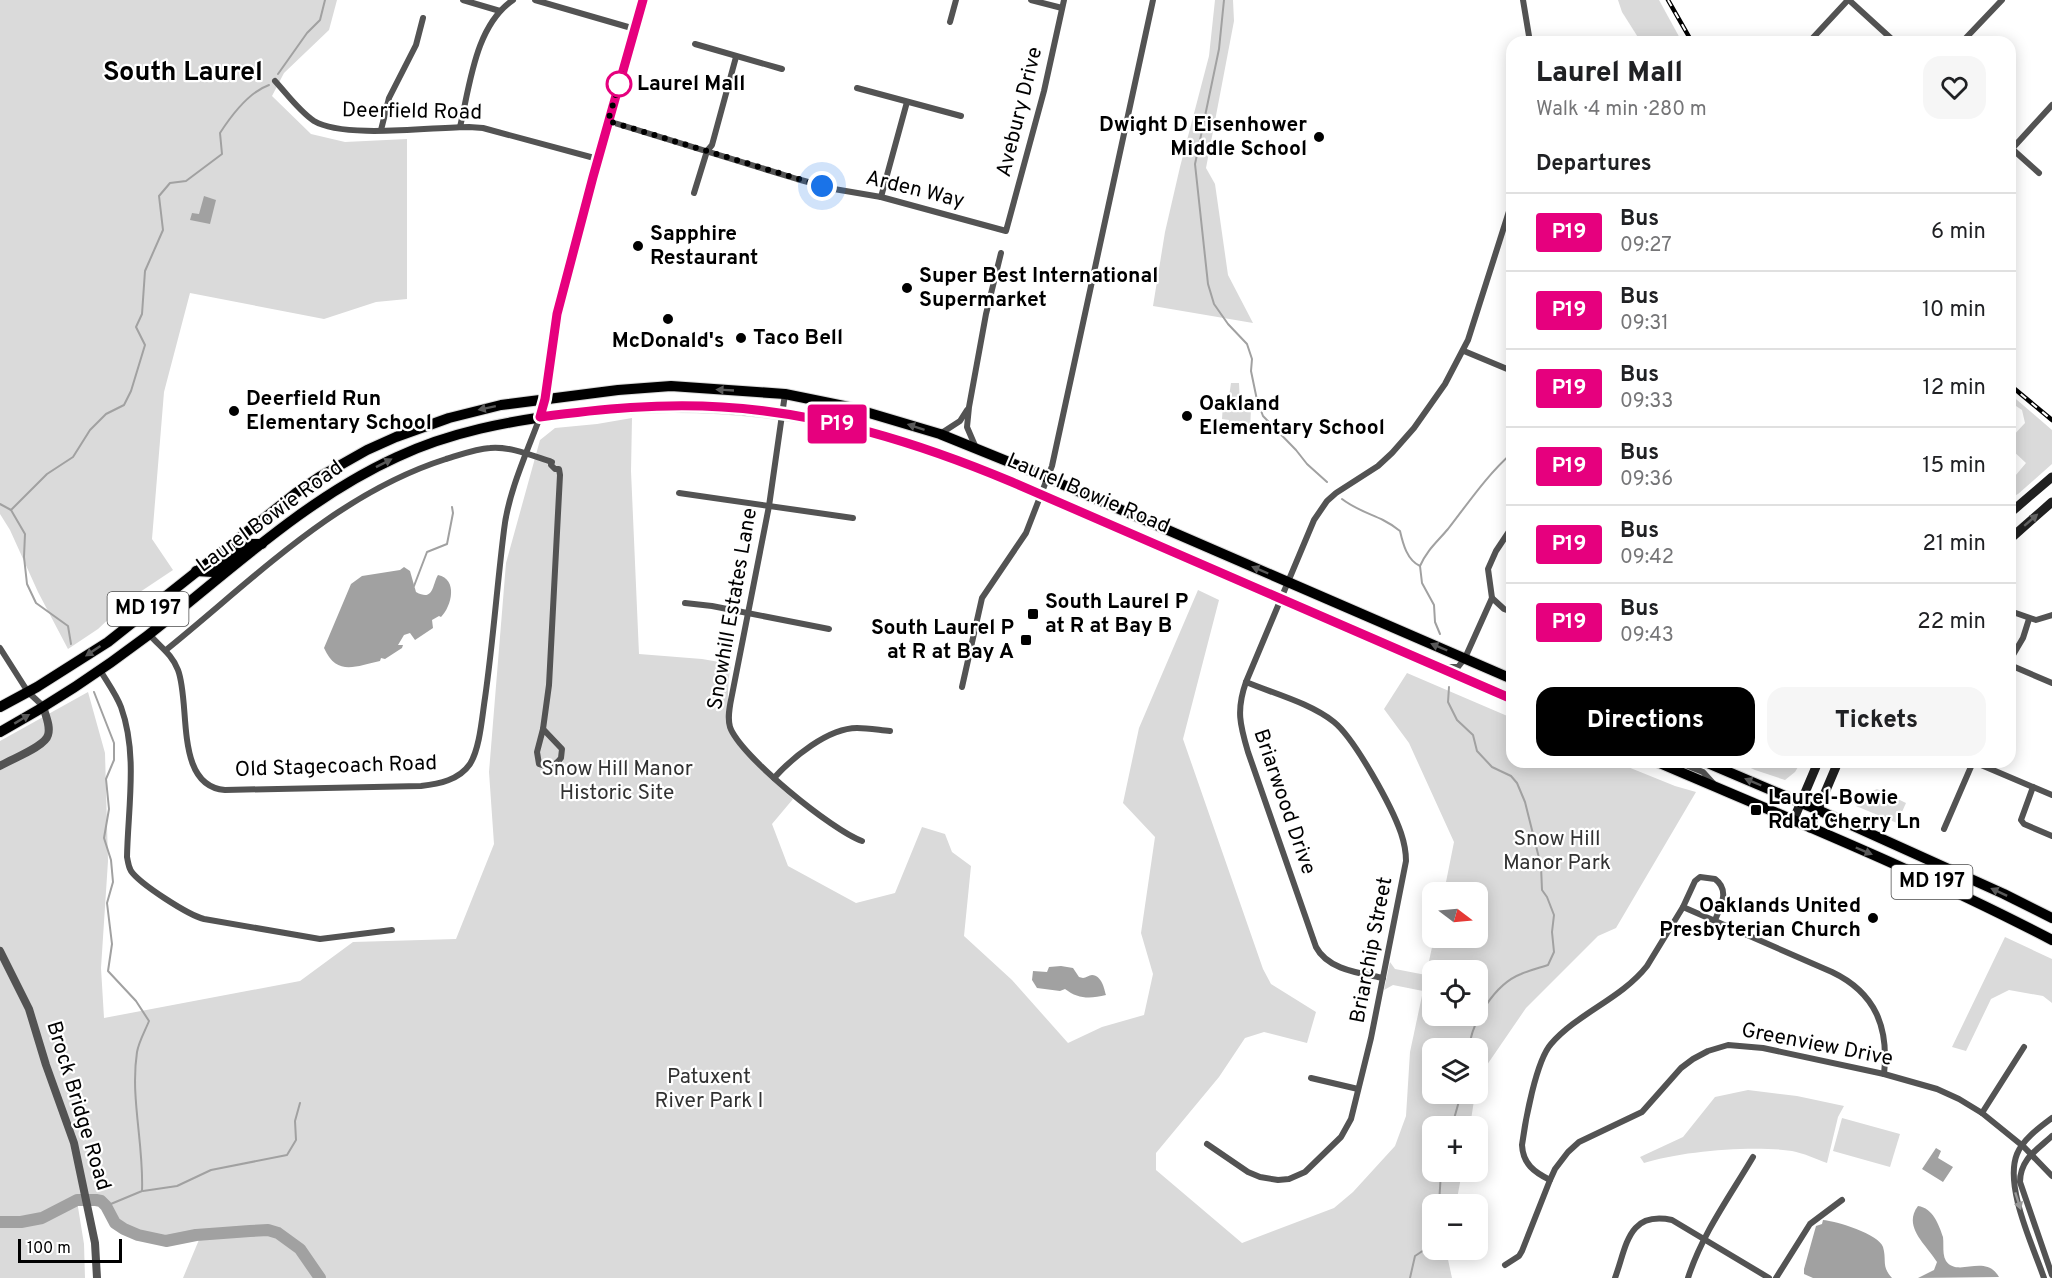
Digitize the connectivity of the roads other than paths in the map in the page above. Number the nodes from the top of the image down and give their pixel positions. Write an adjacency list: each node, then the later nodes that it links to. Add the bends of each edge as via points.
1 (463, 0): 13 (street)
2 (513, 0): 13 (street)
3 (535, 0): 16 (street)
4 (643, 0): 16 (street, Old Stagecoach Road)
5 (956, 0): 15 (street)
6 (1031, 0): 12 (street)
7 (1065, 0): 12 (street, Avebury Drive)
8 (1153, 0): 53 (street)
9 (1523, 0): 17 (street)
10 (1849, 0): 18 (street); 19 (street)
11 (2002, 0): 20 (street)
12 (1062, 9): 40 (street, Avebury Drive)
13 (500, 11): 30 (street, via 480,43)
14 (423, 18): 31 (street, via 416,45 388,98)
15 (950, 22)
16 (635, 28): 29 (street, Old Stagecoach Road)
17 (1529, 36)
18 (1815, 36)
19 (1888, 36)
20 (1968, 36)
21 (695, 44): 22 (street)
22 (736, 57): 23 (street); 33 (street)
23 (783, 69)
24 (275, 81): 31 (street, Deerfield Road, via 303,112 319,123 345,130)
25 (857, 88): 26 (street)
26 (907, 102): 28 (street); 38 (street)
27 (2052, 105): 32 (street)
28 (961, 116)
29 (608, 121): 33 (street, Arden Way); 35 (street, Old Stagecoach Road)
30 (460, 127): 31 (street, Deerfield Road); 35 (street, Deerfield Road, via 493,130)
31 (381, 130)
32 (2016, 143)
33 (707, 151): 37 (street); 38 (street, Arden Way, via 822,186)
34 (2016, 152): 36 (street)
35 (598, 159): 45 (street, Old Stagecoach Road, via 557,314)
36 (2039, 173)
37 (694, 193)
38 (880, 197): 40 (street, Arden Way)
39 (1506, 221): 42 (street, Briarwood Drive)
40 (1006, 231)
41 (1001, 252): 46 (street)
42 (1464, 351): 43 (street); 64 (street, Briarwood Drive, via 1439,394 1392,453 1340,489 1320,510)
43 (1506, 368)
44 (785, 394): 45 (main road, Laurel Bowie Road / MD 197, one-way to 45, via 671,386); 47 (street, Snowhill Estates Lane); 49 (main road, Laurel Bowie Road / MD 197, one-way to 44, via 849,407)
45 (545, 399): 48 (street, Old Stagecoach Road); 63 (main road, Laurel Bowie Road / MD 197, one-way to 63, via 459,416 379,444 296,493)
46 (969, 407): 49 (street, via 960,421); 50 (street, via 967,427)
47 (781, 414): 48 (main road, Laurel Bowie Road / MD 197, via 683,406); 55 (main road, Laurel Bowie Road / MD 197, via 905,442); 57 (street, Snowhill Estates Lane)
48 (540, 417): 51 (street, Old Stagecoach Road); 62 (main road, Laurel Bowie Road / MD 197, one-way to 48, via 328,495 398,456 465,433)
49 (940, 434): 50 (main road, Laurel Bowie Road / MD 197)
50 (976, 449): 53 (main road, Laurel Bowie Road / MD 197)
51 (527, 454): 76 (street, via 483,448 382,485 325,521); 76 (street, Old Stagecoach Road, via 504,528 490,662 475,751 466,768 450,779 413,786 225,790 210,786 198,776 193,765 180,676); 90 (street, via 552,462 559,469 549,686)
52 (2052, 477): 58 (main road)
53 (1048, 479): 55 (street); 64 (main road, Laurel Bowie Road / MD 197, one-way to 53)
54 (679, 493): 57 (street)
55 (1041, 496): 66 (main road, Laurel Bowie Road / MD 197); 85 (street, via 1020,544 982,598)
56 (2052, 502): 60 (main road, one-way to 56)
57 (769, 506): 59 (street); 69 (street, Snowhill Estates Lane)
58 (2016, 508)
59 (853, 518)
60 (2016, 534)
61 (1506, 536): 65 (street, via 1488,569)
62 (262, 544): 63 (main road, via 249,544 213,572); 74 (main road, Laurel Bowie Road / MD 197)
63 (196, 571): 86 (main road, Laurel Bowie Road / MD 197, one-way to 86, via 108,642)
64 (1287, 582): 66 (street, Briarwood Drive); 78 (main road, Laurel Bowie Road / MD 197, one-way to 64)
65 (1492, 598): 68 (street); 78 (street)
66 (1280, 599): 80 (main road, Laurel Bowie Road / MD 197); 83 (street, Briarwood Drive)
67 (685, 603): 69 (street)
68 (1506, 610)
69 (749, 614): 73 (street); 101 (street, Snowhill Estates Lane, via 729,725)
70 (2016, 614): 72 (street)
71 (2052, 615): 72 (street)
72 (2029, 619): 77 (street)
73 (829, 629)
74 (149, 634): 76 (street, Old Stagecoach Road); 81 (main road, Laurel Bowie Road / MD 197)
75 (0, 648): 86 (street)
76 (166, 650)
77 (2016, 651)
78 (1465, 658): 80 (street, via 1458,667); 82 (main road, Laurel Bowie Road / MD 197)
79 (2016, 666): 84 (street)
80 (1438, 668): 87 (main road, Laurel Bowie Road / MD 197)
81 (100, 670): 88 (main road, Laurel Bowie Road / MD 197); 115 (street, via 121,706 127,731 131,776 127,856 134,874 167,900 204,919 320,939)
82 (1506, 676)
83 (1246, 682): 118 (street, Briarwood Drive, via 1240,705 1241,729 1316,947 1334,965); 118 (street, Briarchip Street, via 1318,712 1341,728 1396,821 1406,861)
84 (2052, 683)
85 (962, 687)
86 (28, 692): 88 (street); 89 (main road, Laurel Bowie Road / MD 197)
87 (1506, 696)
88 (43, 706): 92 (main road, Laurel Bowie Road / MD 197, one-way to 88); 93 (street, via 49,733 46,740)
89 (0, 708)
90 (543, 729): 90 (street, via 537,752 538,764 546,767 561,758 562,749)
91 (890, 731): 101 (street, via 855,728 839,732 810,746)
92 (0, 732)
93 (0, 766)
94 (1671, 768): 102 (main road, MD 197)
95 (1693, 768): 102 (street, via 1703,772)
96 (1719, 768): 105 (main road, MD 197, one-way to 96)
97 (1815, 768): 105 (main road)
98 (1836, 768): 106 (main road)
99 (1971, 768): 109 (street)
100 (1988, 768): 103 (street)
101 (774, 778): 111 (street, Snowhill Estates Lane, via 850,837)
102 (1716, 787): 107 (main road, MD 197)
103 (2033, 787): 104 (street); 110 (street, via 2021,820)
104 (2052, 795)
105 (1800, 803): 106 (main road, MD 197); 107 (main road)
106 (1818, 810): 108 (main road); 113 (main road, MD 197, one-way to 106)
107 (1793, 821): 108 (main road, MD 197)
108 (1810, 828): 116 (main road, MD 197, one-way to 116)
109 (1944, 829)
110 (2052, 836)
111 (862, 841)
112 (1683, 907): 114 (street); 114 (street, via 1698,878 1715,879 1724,892); 131 (street, via 1640,974 1552,1042 1544,1056 1522,1149 1533,1170)
113 (2052, 918)
114 (1715, 920): 120 (street, via 1852,982 1869,1001 1881,1025 1886,1046)
115 (392, 930)
116 (2052, 940)
117 (0, 951): 136 (street, Brock Bridge Road, via 29,1009 74,1143 95,1243)
118 (1383, 978): 122 (street, Briarchip Street)
119 (2024, 1047): 123 (street)
120 (1884, 1074): 123 (street, Greenview Drive, via 1937,1089); 131 (street, Greenview Drive, via 1751,1046 1718,1048 1688,1062 1642,1112 1575,1146)
121 (1311, 1078): 122 (street)
122 (1358, 1089): 126 (street, Briarchip Street, via 1351,1119 1341,1137 1305,1172 1289,1179 1270,1179 1248,1172)
123 (1982, 1113): 127 (street, Greenview Drive)
124 (2052, 1118): 127 (street)
125 (2052, 1136): 128 (street)
126 (1207, 1144)
127 (2022, 1145): 128 (street, Greenview Drive); 141 (street, one-way to 141, via 2016,1155 2014,1187)
128 (2031, 1154): 130 (street, Greenview Drive); 135 (street, via 2022,1166 2020,1182)
129 (1754, 1157): 133 (street)
130 (2052, 1176)
131 (1550, 1180): 134 (street, Greenview Drive, via 1522,1251)
132 (1842, 1200): 140 (street, via 1810,1224)
133 (1703, 1240): 137 (street, via 1672,1220 1642,1222 1631,1233); 138 (street); 139 (street)
134 (1505, 1266)
135 (2052, 1275)
136 (97, 1278)
137 (1615, 1278)
138 (1688, 1278)
139 (1769, 1278)
140 (1776, 1278)
141 (2044, 1278)

